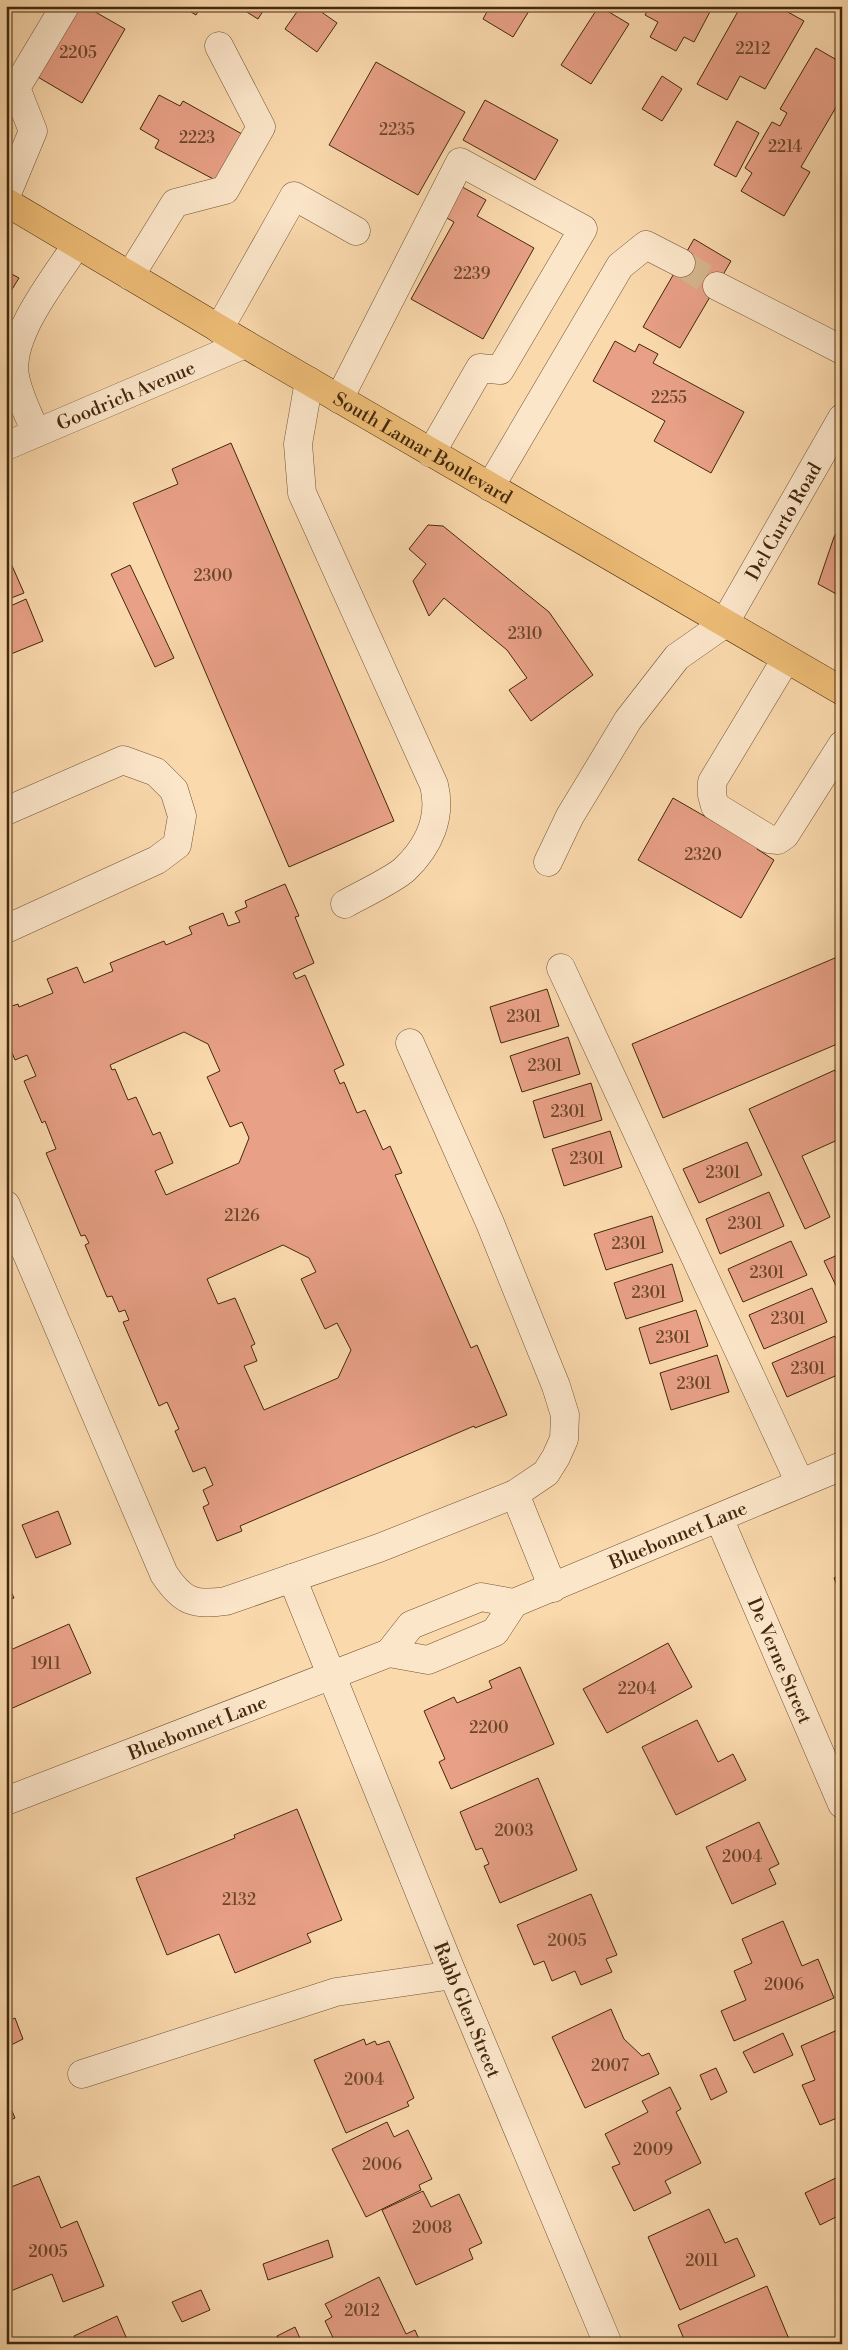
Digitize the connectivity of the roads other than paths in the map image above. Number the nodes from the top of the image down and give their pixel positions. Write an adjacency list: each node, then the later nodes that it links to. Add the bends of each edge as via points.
1 (65, 6): 3 (street, via 16,88 33,130)
2 (219, 46): 8 (street, via 261,127 225,190 175,203)
3 (6, 196)
4 (6, 202): 6 (main road, South Lamar Boulevard)
5 (356, 231): 10 (street, via 294,196)
6 (77, 244): 8 (main road, South Lamar Boulevard); 16 (street, via 20,334 14,358 15,377)
7 (681, 262): 19 (street, via 646,245 620,266)
8 (130, 276): 10 (main road, South Lamar Boulevard)
9 (717, 286): 12 (street)
10 (219, 329): 11 (main road, South Lamar Boulevard)
11 (245, 344): 13 (main road, South Lamar Boulevard); 16 (street, Goodrich Avenue)
12 (842, 350)
13 (309, 381): 14 (main road, South Lamar Boulevard); 26 (street, via 298,444 302,493 434,785 438,803 432,833 405,870)
14 (340, 399): 18 (main road, South Lamar Boulevard); 18 (street, via 460,162 583,229 500,370 480,368)
15 (842, 418): 20 (street, Del Curto Road)
16 (36, 433): 17 (street, Goodrich Avenue)
17 (6, 446)
18 (432, 453): 19 (main road, South Lamar Boulevard)
19 (490, 487): 20 (main road, South Lamar Boulevard)
20 (724, 624): 21 (main road, South Lamar Boulevard); 25 (street, via 677,657 628,720 570,816)
21 (786, 659): 22 (main road, South Lamar Boulevard); 23 (street, via 712,782 715,806 768,839 778,840 785,835)
22 (842, 691)
23 (842, 745)
24 (6, 811): 27 (street, via 123,760 156,772 174,790 182,816 177,845 156,860)
25 (548, 862)
26 (344, 904)
27 (6, 929)
28 (561, 968): 32 (street)
29 (410, 1043): 33 (street, via 490,1223 565,1415 564,1439 546,1473)
30 (6, 1205): 35 (street, via 164,1574 173,1588 184,1597 205,1604 226,1601)
31 (842, 1466): 32 (street, Bluebonnet Lane)
32 (800, 1483): 34 (street, Bluebonnet Lane)
33 (515, 1494): 35 (street, via 380,1548); 36 (street)
34 (719, 1518): 36 (street, Bluebonnet Lane); 41 (street, De Verne Street)
35 (292, 1578): 39 (street, Rabb Glen Street)
36 (553, 1588): 37 (street, Bluebonnet Lane)
37 (514, 1602): 38 (street, via 481,1596 411,1625); 38 (street, via 495,1632 428,1660)
38 (389, 1653): 39 (street, Bluebonnet Lane)
39 (331, 1676): 40 (street, Bluebonnet Lane); 42 (street, Rabb Glen Street)
40 (6, 1801)
41 (842, 1804)
42 (453, 1974): 43 (street, via 336,1992); 44 (street, Rabb Glen Street)
43 (82, 2074)
44 (608, 2344)

